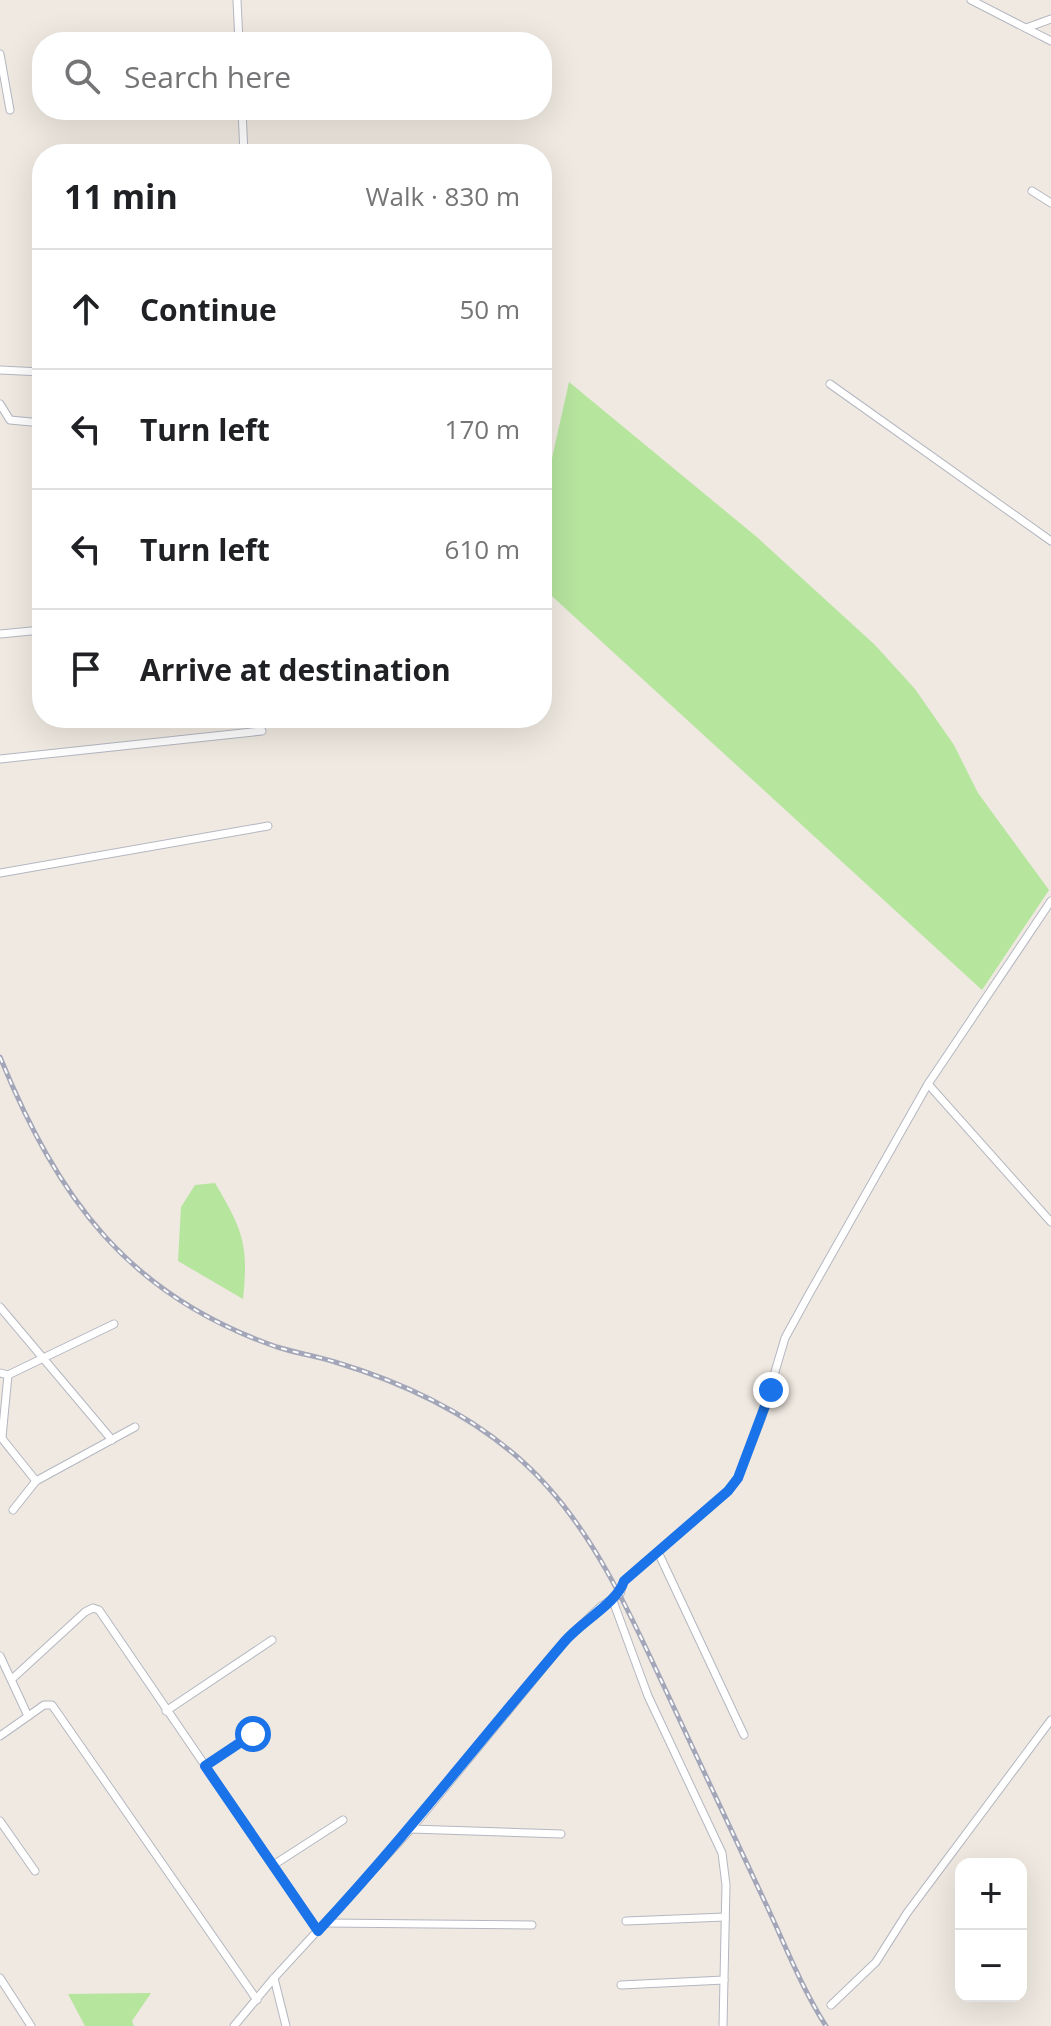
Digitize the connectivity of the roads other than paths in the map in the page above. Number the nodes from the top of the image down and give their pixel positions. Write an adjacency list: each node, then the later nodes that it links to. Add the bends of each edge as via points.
1 (237, 0): 5 (street)
2 (971, 0): 4 (street)
3 (1051, 19): 4 (street)
4 (1026, 28): 6 (street)
5 (239, 32)
6 (1051, 41)
7 (0, 54): 8 (street)
8 (10, 110)
9 (242, 120): 10 (street)
10 (244, 144)
11 (1032, 191): 12 (street)
12 (1051, 203)
13 (0, 370): 14 (street)
14 (32, 372)
15 (830, 384): 18 (street)
16 (0, 404): 17 (street, via 10,420)
17 (32, 422)
18 (1051, 541)
19 (32, 631): 20 (street)
20 (0, 634)
21 (262, 731): 22 (street)
22 (0, 759)
23 (268, 826): 24 (street)
24 (0, 873)
25 (1051, 901): 26 (street)
26 (928, 1084): 27 (street); 37 (street, via 785,1338 738,1478)
27 (1051, 1222)
28 (0, 1307): 30 (street)
29 (114, 1324): 30 (street)
30 (45, 1360): 31 (street); 34 (street)
31 (4, 1374): 33 (street)
32 (135, 1427): 34 (street)
33 (1, 1436): 35 (street)
34 (112, 1440): 35 (street)
35 (36, 1481): 36 (street)
36 (13, 1510)
37 (658, 1552): 38 (street, via 624,1581); 46 (street)
38 (613, 1601): 51 (street, via 567,1639); 55 (street, via 648,1696 722,1853)
39 (272, 1640): 42 (street)
40 (0, 1656): 41 (street)
41 (12, 1679): 42 (street, via 93,1608 102,1613); 43 (street)
42 (166, 1711): 48 (street)
43 (28, 1716): 47 (street); 64 (street, via 47,1704 55,1708)
44 (1051, 1720): 65 (street, via 876,1962)
45 (253, 1734): 48 (street)
46 (744, 1735)
47 (0, 1736)
48 (205, 1766): 53 (street)
49 (343, 1820): 53 (street)
50 (0, 1821): 54 (street)
51 (411, 1829): 52 (street); 57 (street)
52 (561, 1834)
53 (275, 1864): 59 (street)
54 (35, 1871)
55 (725, 1917): 56 (street); 62 (street)
56 (626, 1921)
57 (326, 1923): 58 (street); 59 (street)
58 (532, 1925)
59 (318, 1931): 61 (street)
60 (0, 1978): 66 (street)
61 (274, 1978): 64 (street); 68 (street)
62 (724, 1980): 63 (street); 69 (street)
63 (621, 1985)
64 (257, 2000): 67 (street)
65 (831, 2005)
66 (31, 2026)
67 (234, 2026)
68 (286, 2026)
69 (723, 2026)

